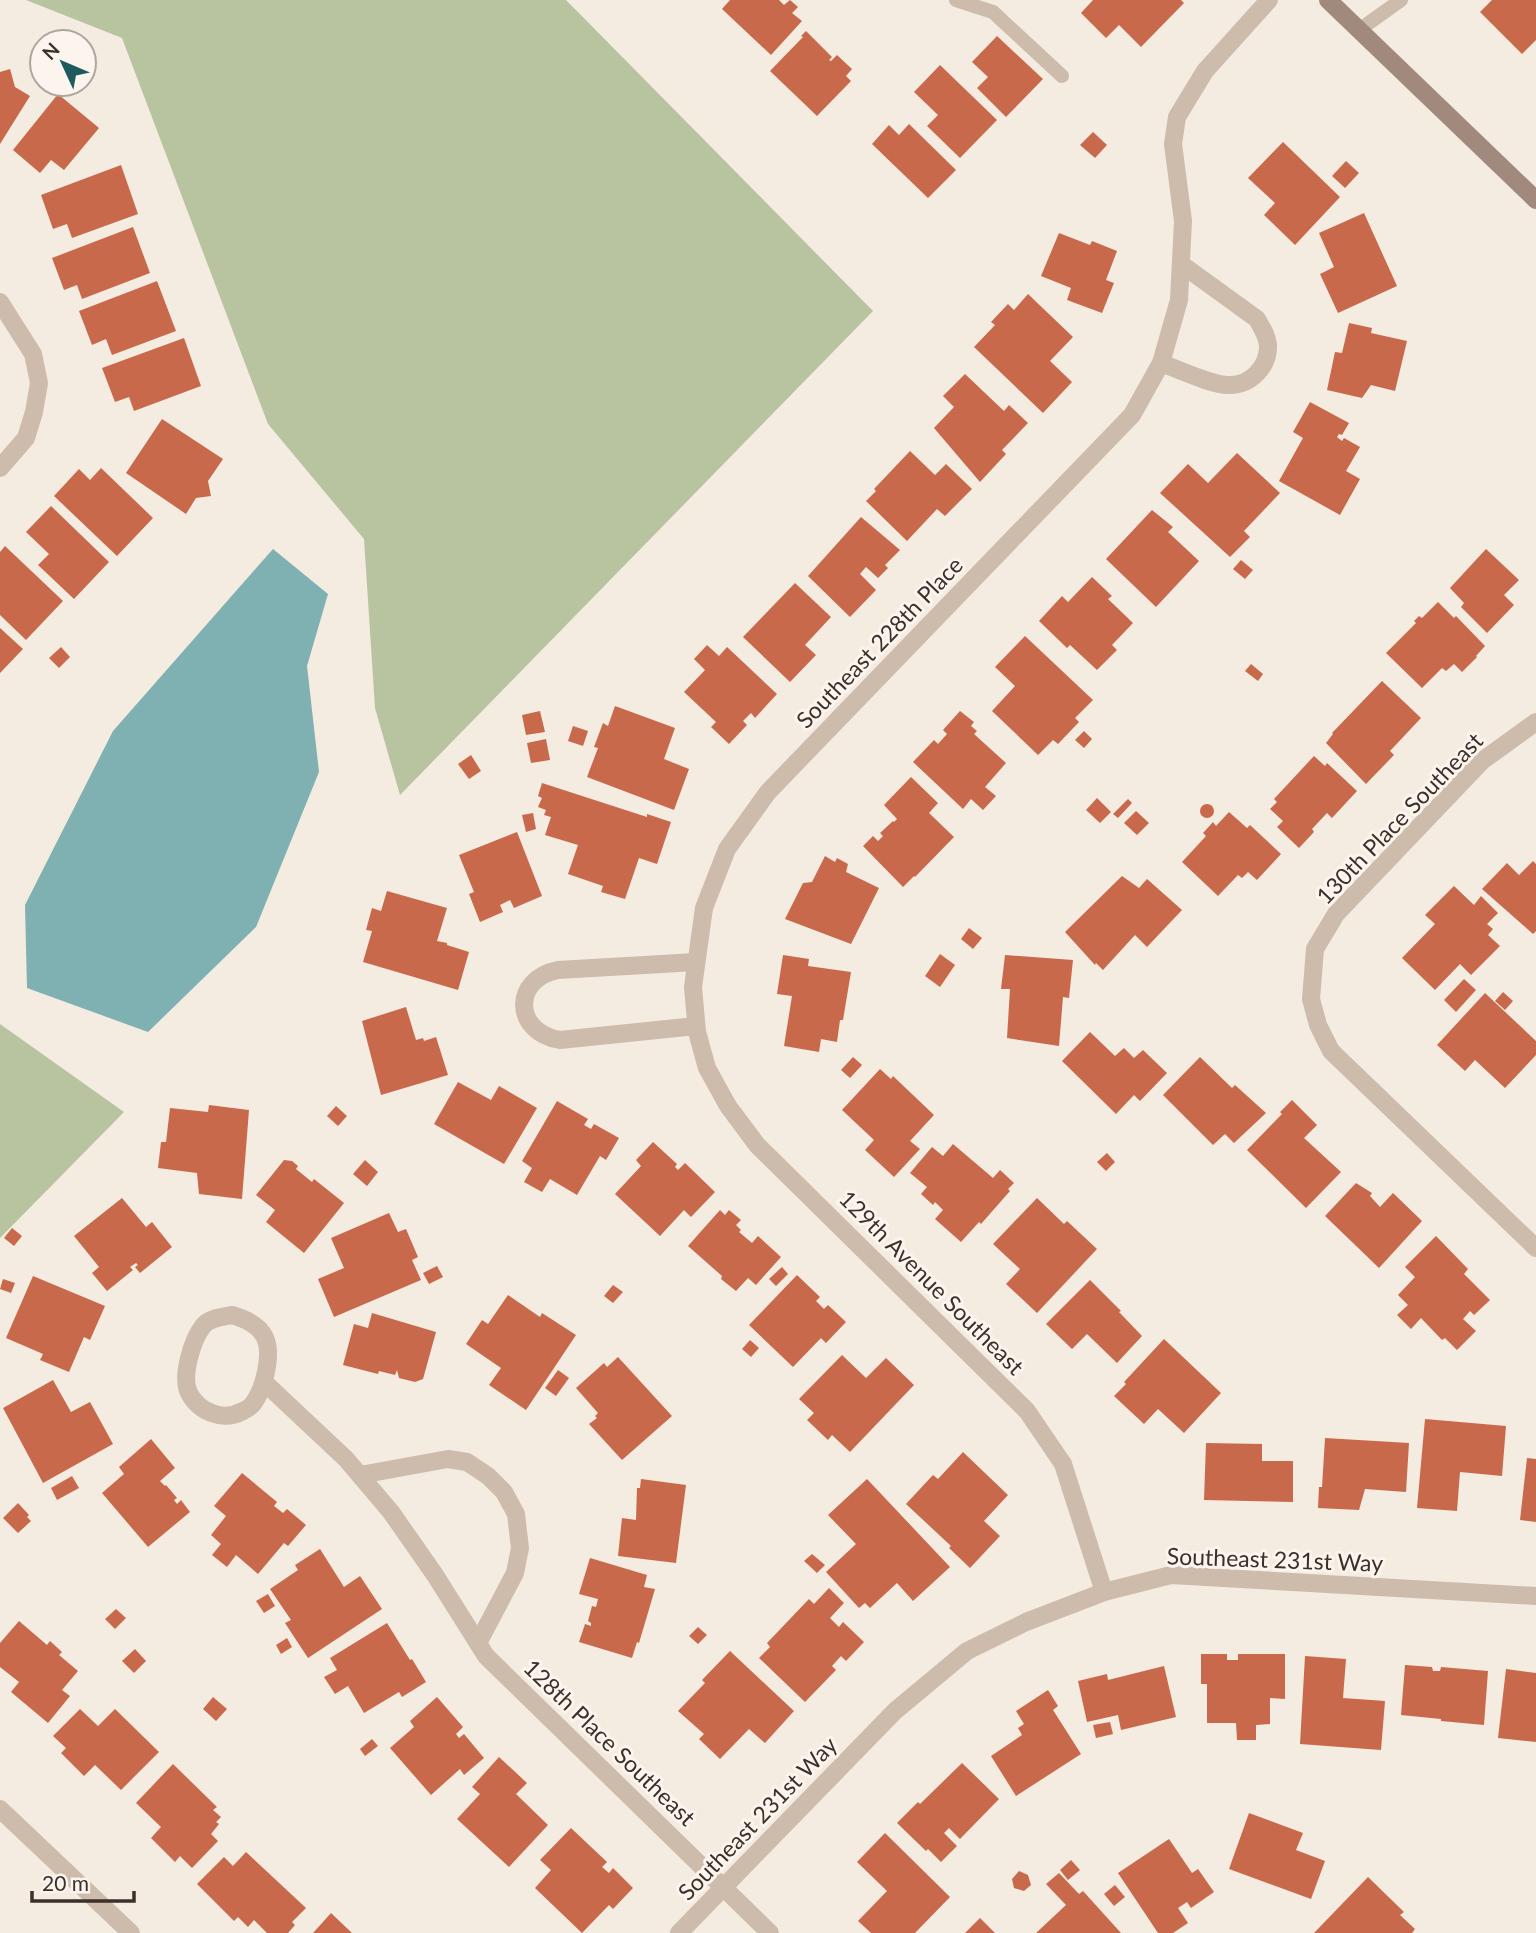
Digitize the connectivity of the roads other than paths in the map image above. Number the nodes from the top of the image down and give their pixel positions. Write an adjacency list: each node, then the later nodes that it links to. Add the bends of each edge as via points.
1 (956, 0): 6 (lane, via 993,12)
2 (1269, 0): 8 (street, Southeast 228th Place, via 1205,71 1177,117 1173,144 1183,221)
3 (1328, 0): 5 (main road)
4 (1401, 0): 5 (lane)
5 (1359, 30): 7 (main road)
6 (1062, 76)
7 (1536, 200)
8 (1181, 264): 10 (street, Southeast 228th Place, via 1179,300); 10 (street, via 1257,319 1268,347 1265,362 1245,382 1230,385)
9 (0, 302): 11 (street, via 33,354 39,383 26,438)
10 (1161, 363): 13 (street, Southeast 228th Place, via 1132,415 768,792 727,849 704,908)
11 (0, 468)
12 (1536, 722): 16 (street, 130th Place Southeast, via 1482,761 1336,914 1315,949 1311,999 1331,1051)
13 (696, 962): 14 (street, Southeast 228th Place); 15 (street, via 545,973 526,992 524,1006 535,1030 559,1040)
14 (693, 987): 15 (street, 129th Avenue Southeast)
15 (696, 1026): 19 (street, 129th Avenue Southeast, via 707,1068 757,1145 1027,1411 1063,1464)
16 (1536, 1248)
17 (264, 1382): 17 (street, via 269,1358 259,1329 232,1315 203,1325 186,1374 195,1403 223,1416 238,1414 251,1406); 18 (street, 128th Place Southeast)
18 (360, 1475): 21 (street, 128th Place Southeast, via 391,1512); 21 (street, via 448,1459 467,1462 504,1492 516,1514 520,1548 515,1573)
19 (1104, 1591): 20 (street, Southeast 231st Way, via 1171,1575); 23 (street, Southeast 231st Way, via 967,1651 895,1711)
20 (1536, 1595)
21 (478, 1643): 23 (street, 128th Place Southeast, via 486,1656)
22 (0, 1809): 24 (street)
23 (723, 1886): 25 (street, Southeast 231st Way); 26 (street, 128th Place Southeast)
24 (131, 1933)
25 (679, 1933)
26 (770, 1933)

